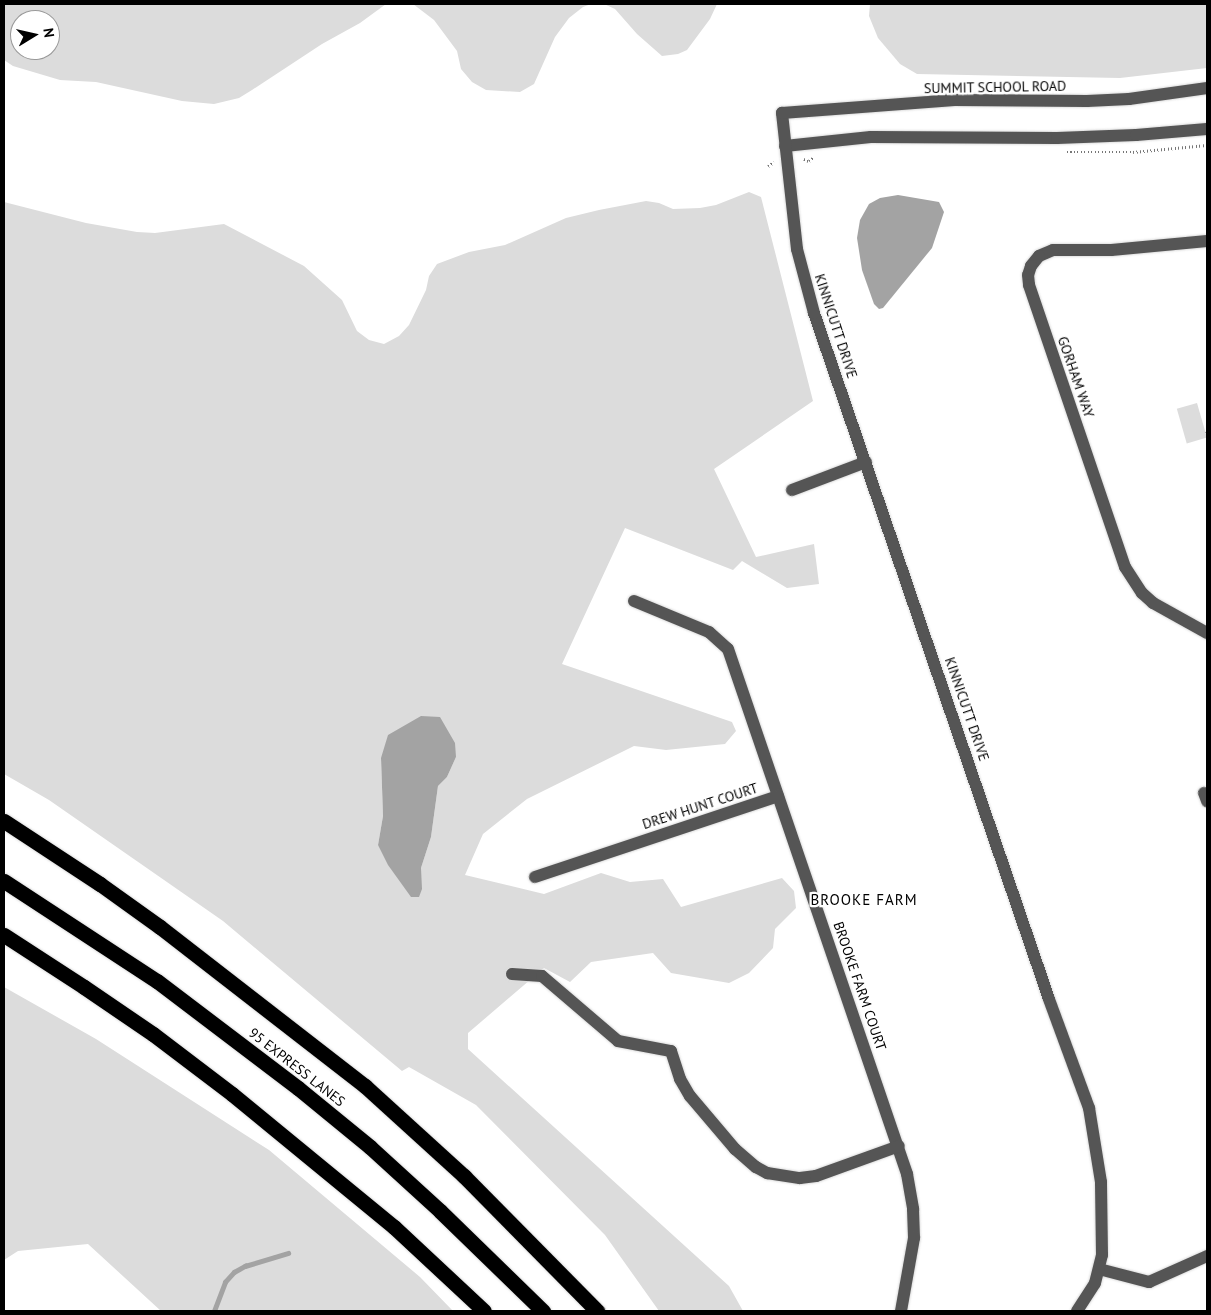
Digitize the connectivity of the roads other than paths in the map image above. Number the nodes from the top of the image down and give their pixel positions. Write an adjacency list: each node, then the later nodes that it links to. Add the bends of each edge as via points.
1 (1207, 88): 2 (street, SUMMIT SCHOOL ROAD, via 1096,101 955,100)
2 (782, 113): 4 (street, KINNICUTT DRIVE)
3 (1207, 129): 4 (street, via 1057,138 871,136)
4 (785, 146): 6 (street, KINNICUTT DRIVE, via 803,273)
5 (1207, 241): 9 (street, GORHAM WAY, via 1111,250 1053,250 1039,256 1028,275 1129,574 1142,593 1154,603)
6 (866, 462): 7 (street); 20 (street, KINNICUTT DRIVE, via 1089,1108 1101,1182 1103,1226)
7 (792, 490)
8 (634, 601): 10 (street, BROOKE FARM COURT, via 709,632 728,649)
9 (1207, 634)
10 (778, 796): 13 (street, DREW HUNT COURT); 18 (street, BROOKE FARM COURT)
11 (4, 821): 23 (highway, via 160,926 365,1086 464,1176)
12 (4, 872): 15 (highway)
13 (535, 878)
14 (4, 881): 15 (highway, 95 EXPRESS LANES)
15 (81, 930): 22 (highway, 95 EXPRESS LANES, via 205,1016 298,1088 440,1210)
16 (4, 935): 21 (highway, via 137,1023 232,1094 394,1227)
17 (512, 974): 18 (street, via 542,976 618,1041 671,1050 680,1079 690,1096 735,1149 767,1173 800,1178 816,1176)
18 (899, 1146): 24 (street, BROOKE FARM COURT, via 913,1209 914,1238)
19 (1207, 1256): 20 (street, via 1149,1282)
20 (1099, 1269): 25 (street, KINNICUTT DRIVE, via 1095,1283)
21 (484, 1311)
22 (543, 1311)
23 (597, 1311)
24 (901, 1311)
25 (1077, 1311)

